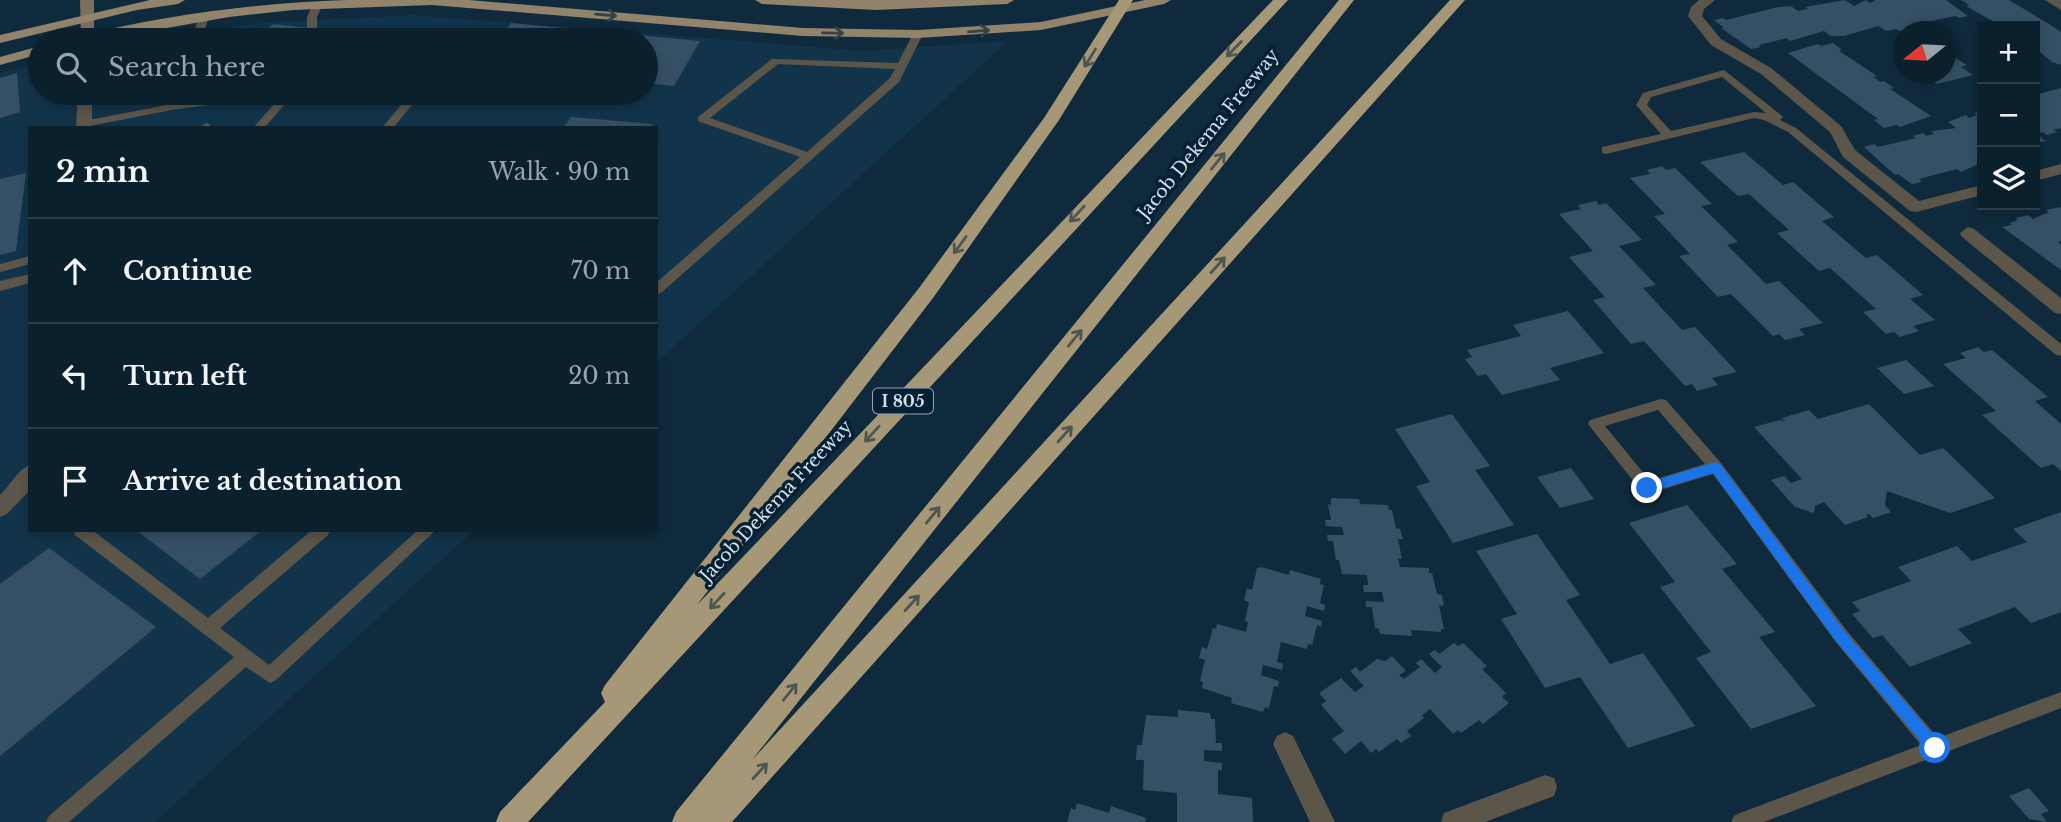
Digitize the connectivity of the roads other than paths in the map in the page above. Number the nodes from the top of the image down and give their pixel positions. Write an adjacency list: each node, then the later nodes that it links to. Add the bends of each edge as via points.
1 (87, 0): 16 (main road)
2 (178, 0): 16 (main road)
3 (762, 0): 12 (main road, via 821,5)
4 (1007, 0): 12 (main road)
5 (1103, 0): 13 (main road)
6 (1164, 0): 13 (main road)
7 (1281, 0): 64 (highway, Jacob Dekema Freeway / I 805, one-way to 64)
8 (1347, 0): 66 (highway, Jacob Dekema Freeway, one-way to 8)
9 (1458, 0): 67 (highway, one-way to 9)
10 (1708, 0): 43 (street, via 1695,16 1708,36 1766,71 1836,129 1849,153 1916,207)
11 (2052, 0): 15 (street)
12 (926, 2): 24 (main road)
13 (1132, 2): 24 (main road, one-way to 13, via 1041,26); 64 (highway, one-way to 64, via 926,293)
14 (317, 6): 17 (main road); 22 (lane); 24 (main road, one-way to 24, via 432,1 803,32)
15 (2061, 6)
16 (87, 17): 18 (main road); 19 (main road)
17 (204, 17): 20 (main road); 21 (lane)
18 (44, 28)
19 (86, 28)
20 (147, 28)
21 (200, 28)
22 (312, 28)
23 (28, 32): 25 (main road)
24 (918, 34): 28 (lane)
25 (0, 39)
26 (28, 53): 27 (main road)
27 (0, 61)
28 (901, 66): 40 (lane, via 895,80); 40 (lane, via 776,61 702,119)
29 (85, 105): 34 (street)
30 (186, 105): 33 (lane)
31 (279, 105): 35 (lane)
32 (407, 105): 36 (lane)
33 (172, 107): 34 (lane)
34 (84, 126)
35 (260, 126)
36 (389, 126)
37 (1792, 130): 38 (lane, via 1754,115); 38 (lane, via 1724,73 1647,95 1641,105); 51 (lane)
38 (1667, 134): 39 (lane)
39 (1606, 150)
40 (808, 156): 49 (lane)
41 (2061, 169): 42 (street)
42 (2040, 175)
43 (1977, 191)
44 (1968, 233): 50 (street)
45 (28, 261): 46 (lane)
46 (0, 268)
47 (28, 279): 48 (lane)
48 (0, 286)
49 (658, 288)
50 (2061, 308)
51 (2061, 351)
52 (1716, 467): 52 (lane, via 1661,404 1595,424 1647,488); 62 (lane, via 1840,636)
53 (28, 476): 54 (street)
54 (14, 501)
55 (83, 532): 58 (lane)
56 (321, 532): 58 (lane)
57 (427, 532): 59 (lane, via 270,675)
58 (208, 628): 59 (lane)
59 (246, 657): 65 (lane)
60 (2061, 700): 62 (lane)
61 (1285, 744): 68 (street)
62 (1935, 748): 70 (lane)
63 (1545, 787): 69 (street)
64 (519, 813)
65 (55, 822)
66 (686, 822)
67 (714, 822)
68 (1323, 822)
69 (1452, 822)
70 (1740, 822)

